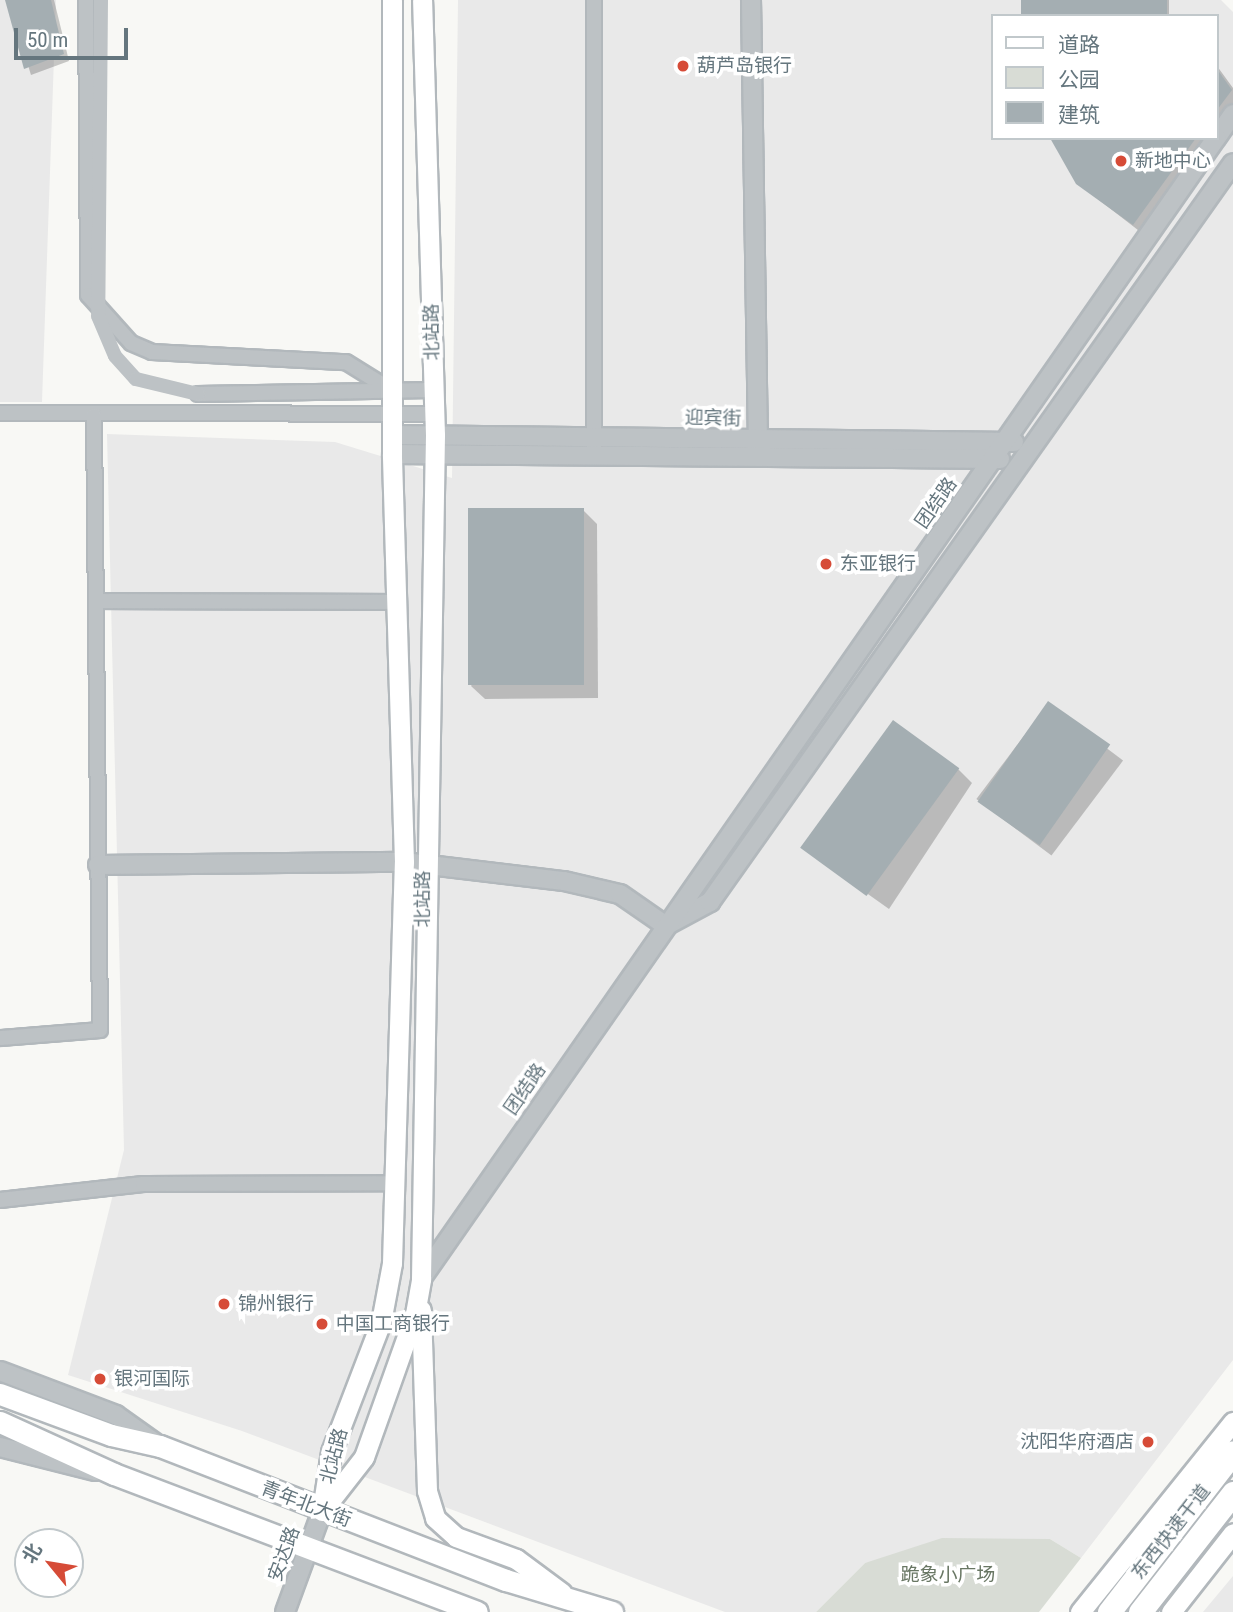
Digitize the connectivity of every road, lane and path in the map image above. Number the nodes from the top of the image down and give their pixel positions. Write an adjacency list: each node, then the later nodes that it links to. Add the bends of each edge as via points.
1 (86, 0): 11 (street, via 88,295 131,343 152,352 346,362)
2 (101, 0): 11 (street, bridge, via 98,316 115,356 136,379 198,394)
3 (392, 0): 11 (main road, 北站路)
4 (422, 0): 12 (main road, 北站路)
5 (594, 0): 17 (street)
6 (751, 0): 19 (street)
7 (1233, 114): 8 (street, 团结路)
8 (1219, 135)
9 (1216, 140): 18 (street, 团结路)
10 (1233, 163): 22 (street, 团结路)
11 (391, 390): 12 (street); 16 (main road, 北站路)
12 (432, 390): 14 (main road, 北站路)
13 (0, 413): 15 (street)
14 (433, 414): 16 (street); 21 (main road, 北站路)
15 (94, 415): 16 (street); 27 (street)
16 (392, 415): 20 (main road, 北站路)
17 (594, 437): 19 (street, 迎宾街); 21 (street, 迎宾街); 24 (street)
18 (1008, 438): 19 (street, 迎宾街); 22 (street); 23 (street, 团结路)
19 (758, 439): 25 (street)
20 (392, 445): 21 (street, 迎宾街); 28 (main road, 北站路)
21 (434, 445): 24 (street, 迎宾街); 31 (main road, 北站路)
22 (1029, 451): 26 (street, 团结路)
23 (994, 456): 25 (street, 迎宾街); 26 (street, 迎宾街); 32 (street, 团结路)
24 (594, 457): 25 (street, 迎宾街)
25 (758, 460)
26 (1016, 467): 32 (street, 团结路, via 710,902)
27 (96, 601): 28 (street); 30 (street)
28 (396, 602): 29 (main road, 北站路)
29 (404, 862): 30 (street); 31 (street); 34 (main road, 北站路)
30 (98, 865): 33 (street, via 100,1030)
31 (423, 868): 32 (street, via 564,881 620,894); 36 (main road, 北站路)
32 (666, 926): 36 (street, 团结路)
33 (0, 1038)
34 (392, 1183): 35 (street, via 143,1184); 46 (main road, 北站路, via 386,1305 331,1452)
35 (0, 1200)
36 (420, 1287): 46 (main road, 北站路, via 364,1457); 49 (main road, via 427,1491 435,1518 456,1537 516,1559)
37 (0, 1371): 41 (street, via 116,1415)
38 (0, 1394): 41 (main road, 青年北大街, via 111,1436)
39 (0, 1422): 44 (main road)
40 (1233, 1422): 53 (main road)
41 (160, 1446): 46 (main road, 青年北大街)
42 (0, 1447): 44 (street)
43 (1233, 1452): 54 (highway, 东西快速干道)
44 (114, 1474): 48 (main road)
45 (1233, 1493): 55 (highway, 东西快速干道)
46 (322, 1511): 48 (street, 安达路); 49 (main road, 青年北大街, via 506,1580)
47 (1233, 1533): 56 (main road)
48 (308, 1549): 50 (street, 安达路); 51 (main road)
49 (562, 1593): 52 (main road, 青年北大街)
50 (285, 1612)
51 (477, 1612)
52 (612, 1612)
53 (1080, 1612)
54 (1109, 1612)
55 (1140, 1612)
56 (1171, 1612)

